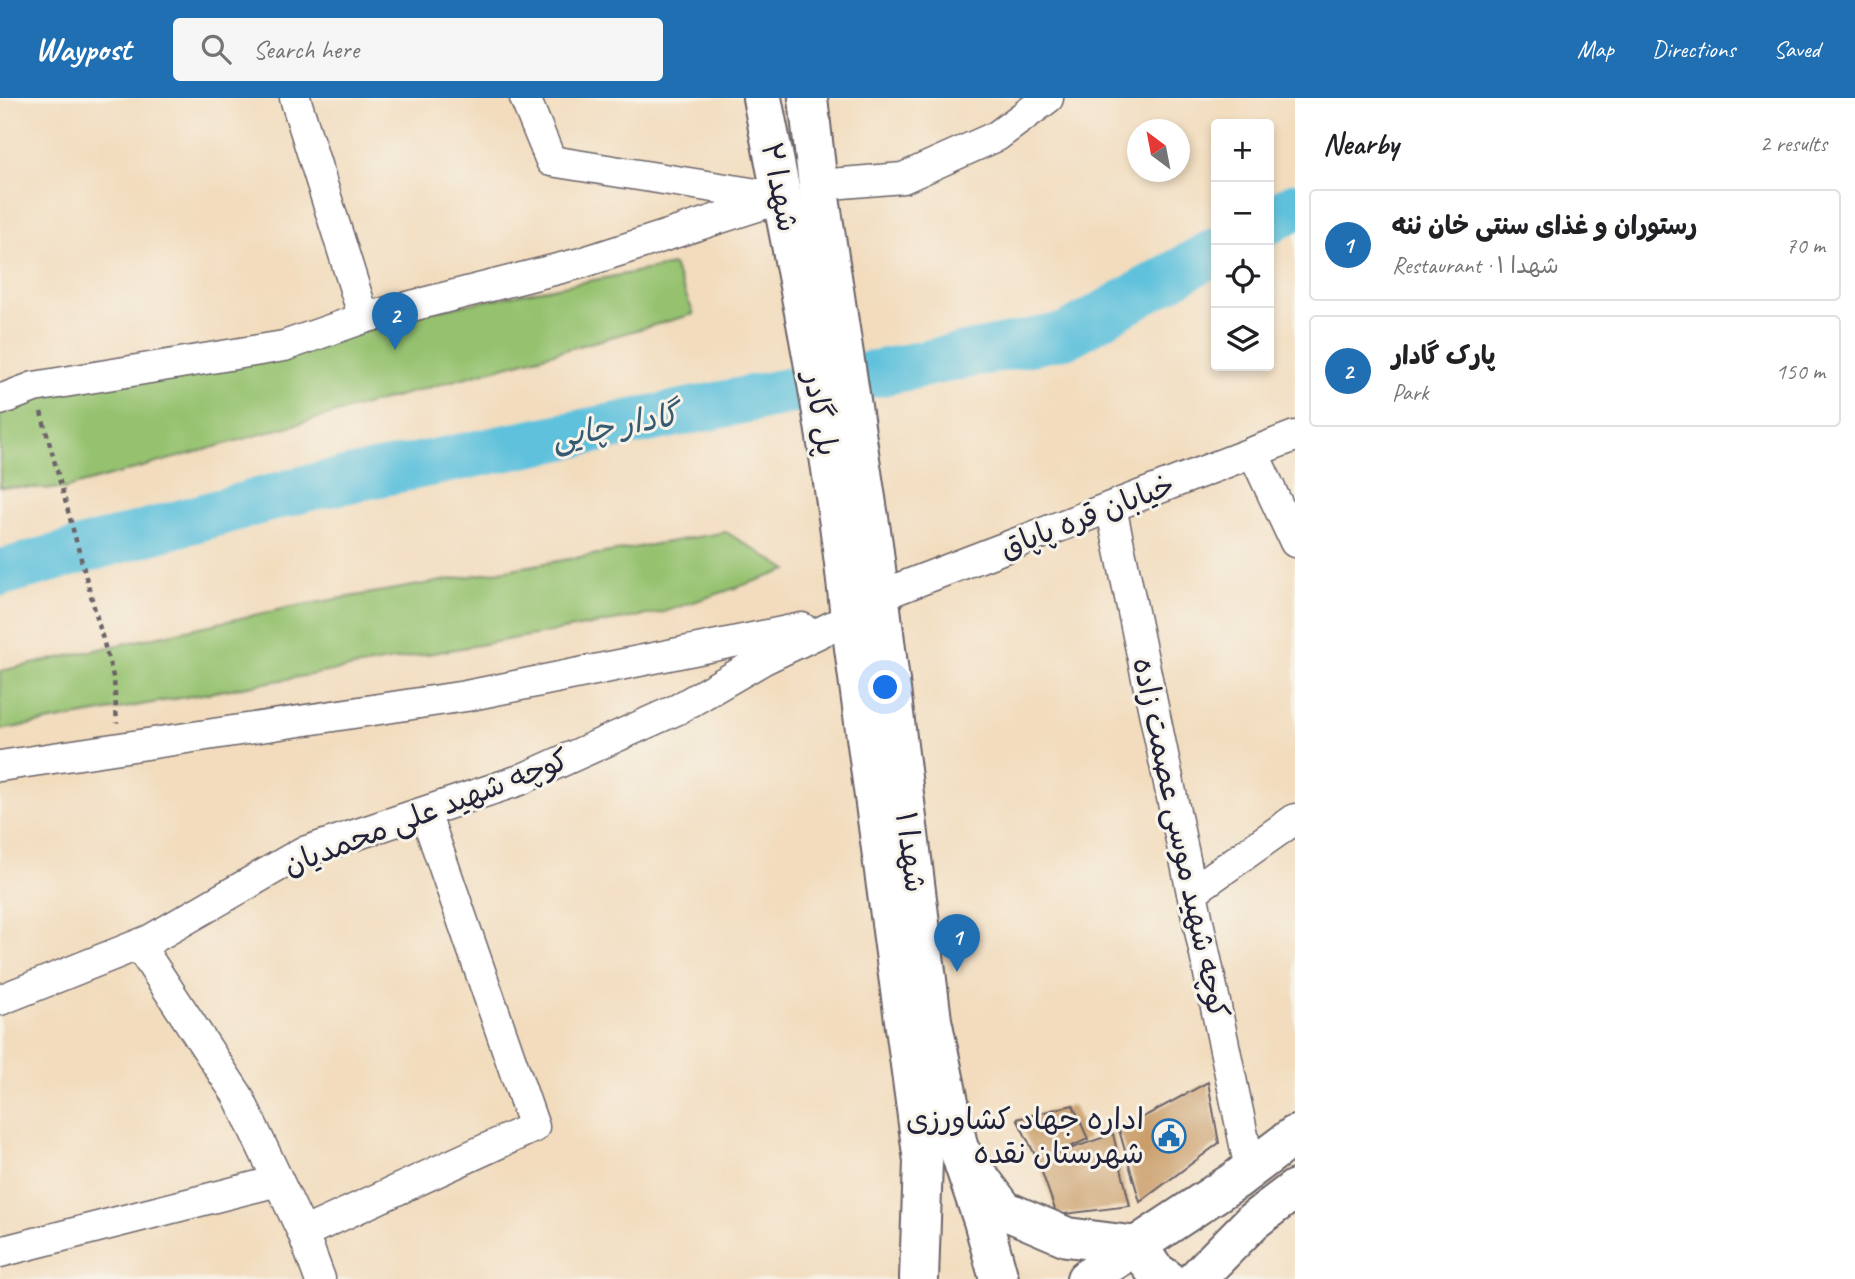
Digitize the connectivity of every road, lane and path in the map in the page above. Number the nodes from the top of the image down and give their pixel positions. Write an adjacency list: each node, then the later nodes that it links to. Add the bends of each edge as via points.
1 (295, 98): 9 (street)
2 (524, 98): 7 (street, via 551,162)
3 (762, 98): 7 (main road, شهدا ۲)
4 (808, 98): 6 (main road, شهدا ۲)
5 (1048, 98): 6 (street, via 997,136 903,178)
6 (818, 185): 8 (main road, شهدا ۲)
7 (782, 198): 8 (main road, شهدا ۲); 9 (street, via 581,263)
8 (814, 275): 16 (main road, پل گادر)
9 (364, 318): 10 (street, via 284,346)
10 (34, 387): 11 (street); 18 (path, via 114,680)
11 (0, 400)
12 (1295, 436): 13 (street, خیابان قره پاپاق)
13 (1253, 452): 14 (street, خیابان قره پاپاق); 15 (street)
14 (1111, 507): 17 (street, خیابان قره پاپاق); 22 (street, کوچه شهید موسی عصمت زاده)
15 (1295, 542)
16 (858, 547): 17 (main road, شهدا ۱)
17 (864, 607): 18 (street, via 466,696); 20 (street, کوچه شهید علی محمدیان, via 666,715 520,780); 26 (main road, شهدا ۱, via 932,1020); 30 (main road, شهدا ۱, via 923,1161)
18 (119, 748): 19 (street)
19 (0, 766)
20 (425, 812): 23 (street, کوچه شهید علی محمدیان, via 301,853); 32 (street, via 534,1127)
21 (1295, 819): 22 (street)
22 (1192, 892): 27 (street, کوچه شهید موسی عصمت زاده)
23 (139, 945): 24 (street, کوچه شهید علی محمدیان); 28 (street, via 238,1096)
24 (0, 1000)
25 (1295, 1135): 27 (main road)
26 (959, 1150): 31 (main road, شهدا ۱); 33 (main road, via 1004,1210 1066,1237)
27 (1250, 1170): 33 (main road)
28 (278, 1181): 32 (street); 34 (street)
29 (1295, 1189): 40 (main road, via 1253,1221)
30 (922, 1198): 31 (main road, via 934,1219 951,1226 969,1226); 36 (main road, شهدا ۱)
31 (981, 1216): 37 (main road, شهدا ۱)
32 (303, 1233): 35 (street)
33 (1139, 1246): 38 (main road); 39 (main road, via 1154,1270)
34 (0, 1252)
35 (320, 1279)
36 (919, 1279)
37 (999, 1279)
38 (1086, 1279)
39 (1167, 1279)
40 (1196, 1279)

